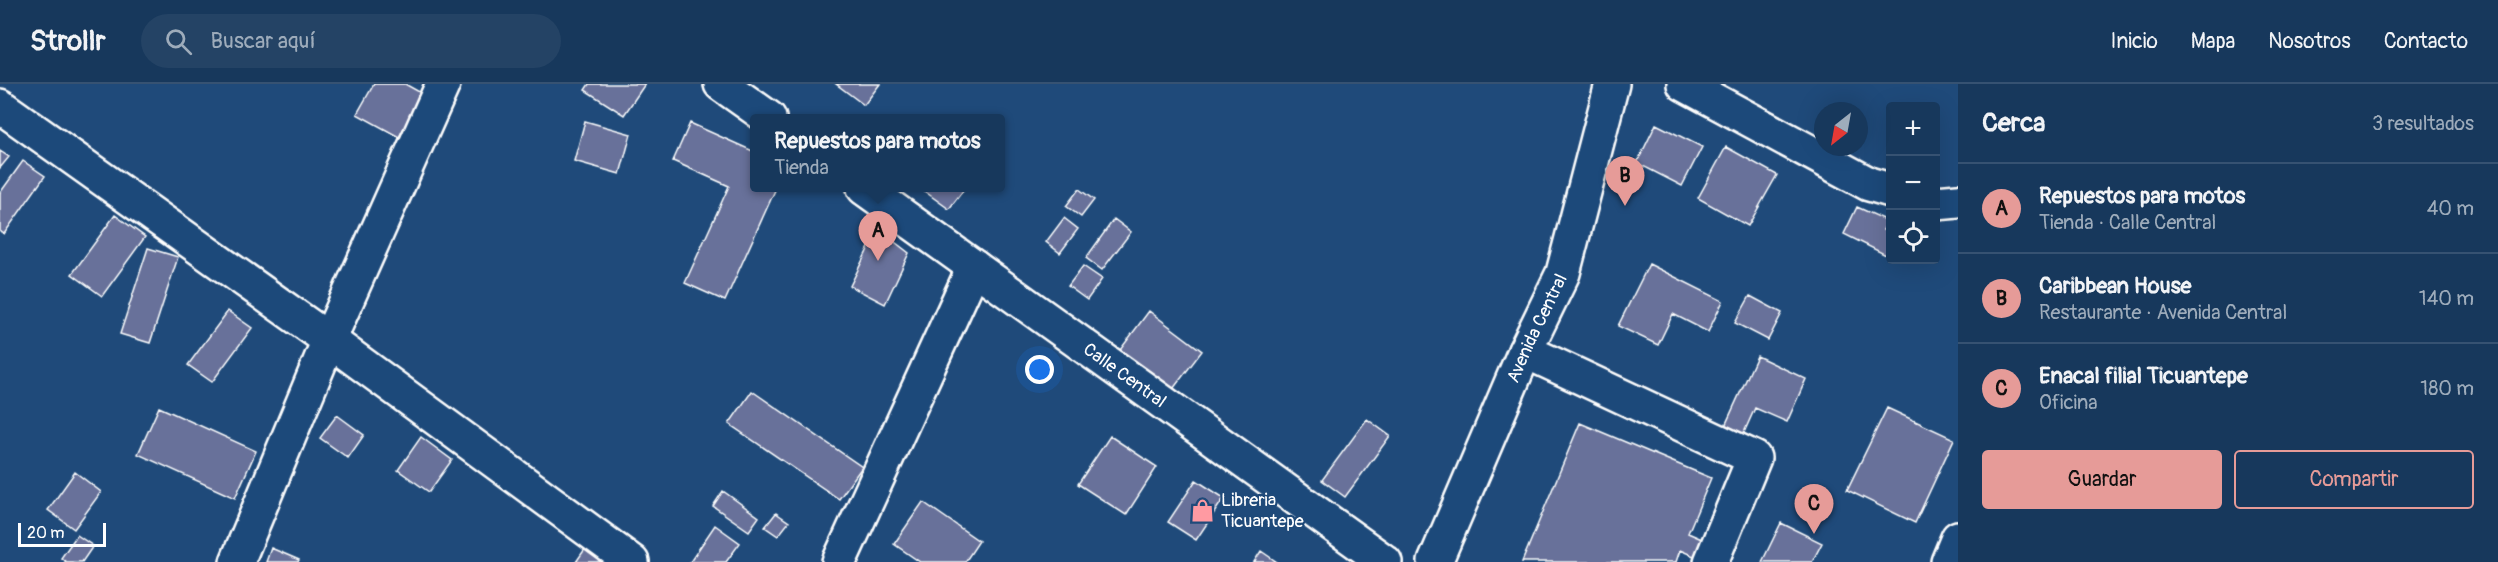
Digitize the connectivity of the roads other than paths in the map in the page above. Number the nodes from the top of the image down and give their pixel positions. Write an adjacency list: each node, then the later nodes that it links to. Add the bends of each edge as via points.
1 (443, 84): 12 (street)
2 (721, 84): 6 (street)
3 (1612, 84): 13 (street, Avenida Central, via 1563,273)
4 (1684, 84): 7 (street, via 1869,184)
5 (0, 106): 12 (street)
6 (763, 114)
7 (1886, 189)
8 (870, 192): 11 (street, Calle Central)
9 (1958, 201): 10 (street)
10 (1940, 203)
11 (974, 267): 17 (street); 18 (street, Calle Central)
12 (329, 340): 15 (street); 16 (street)
13 (1525, 351): 19 (street, Avenida Central); 20 (street, via 1754,459)
14 (1958, 538): 21 (street)
15 (237, 562)
16 (632, 562)
17 (839, 562)
18 (1385, 562)
19 (1434, 562)
20 (1711, 562)
21 (1948, 562)

